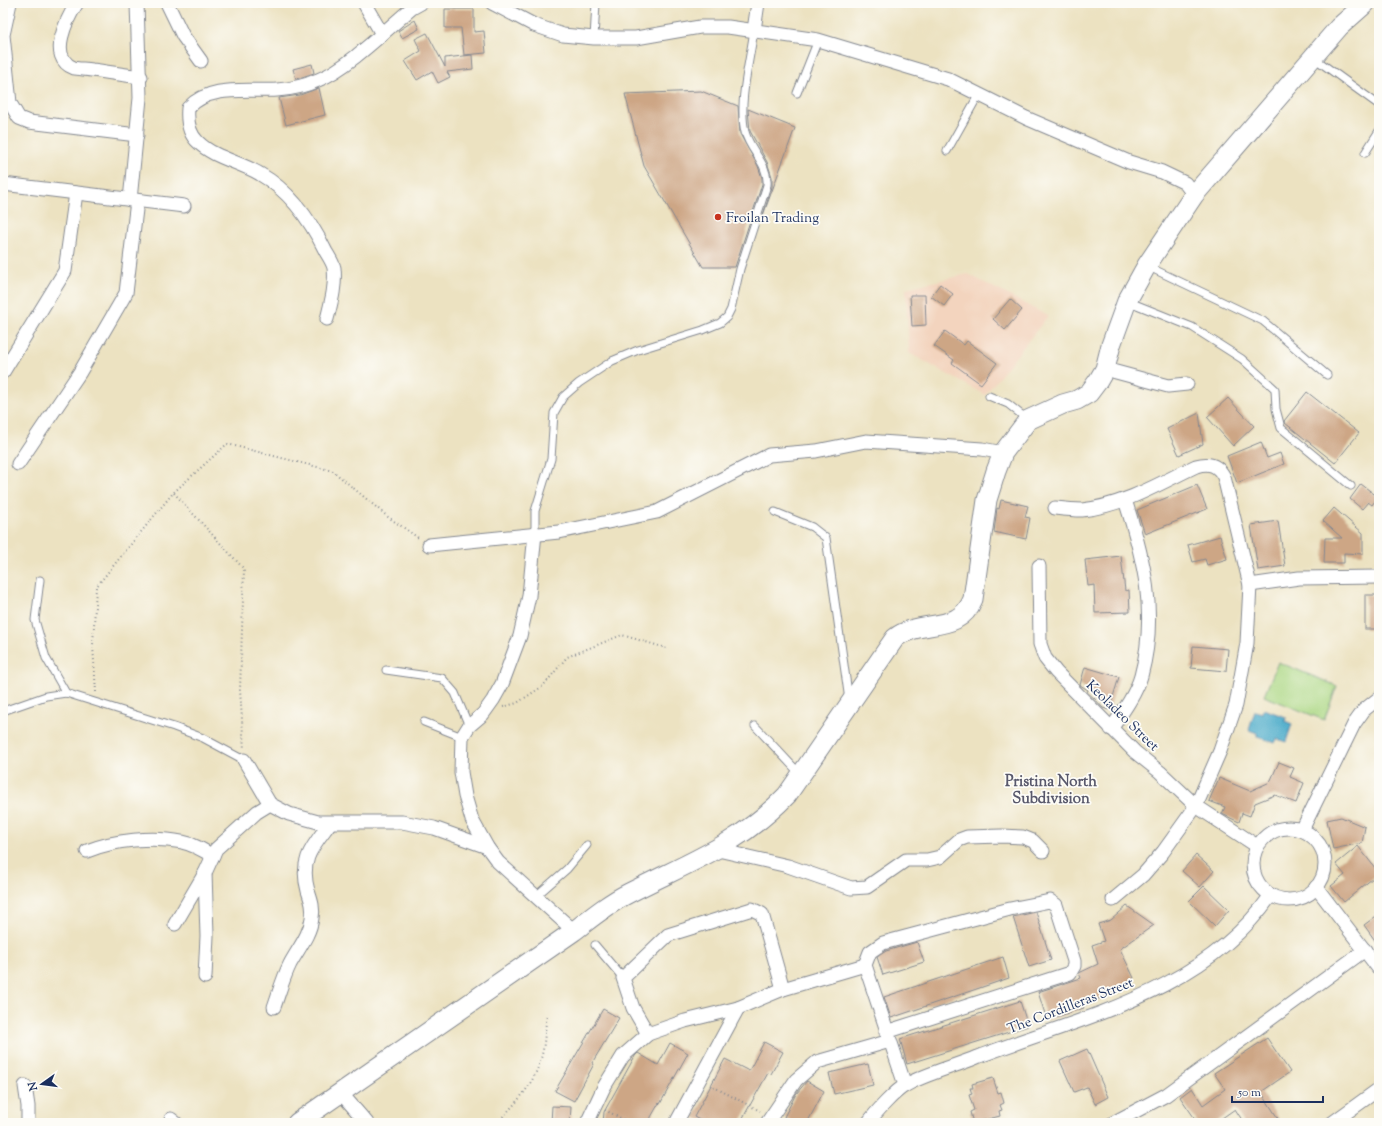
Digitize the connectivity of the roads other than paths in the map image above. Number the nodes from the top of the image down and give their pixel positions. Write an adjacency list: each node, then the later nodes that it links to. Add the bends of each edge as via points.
1 (10, 3): 22 (street, via 3,35 10,103 19,118 29,122)
2 (78, 3): 17 (street, via 62,33 63,59 73,67)
3 (137, 3): 17 (street)
4 (167, 3): 16 (street, via 183,36)
5 (364, 3): 12 (street)
6 (422, 3): 12 (street, via 412,8)
7 (492, 3): 13 (street, via 534,25 563,35)
8 (596, 3): 13 (lane)
9 (758, 3): 11 (street)
10 (1366, 3): 15 (street, via 1339,27)
11 (754, 30): 13 (street, via 700,27 636,38); 14 (street); 45 (lane, via 742,112 745,133 768,175 727,318 703,330 638,350 612,361 579,383 564,397 554,413 551,459 535,512)
12 (382, 34): 32 (street, via 339,68 319,80 277,90 226,91 211,94 195,101 188,108 190,130 196,141 208,150 259,173 274,183 296,204 311,224 334,267 333,298)
13 (594, 38)
14 (818, 40): 18 (lane); 19 (street, via 948,79)
15 (1313, 57): 20 (lane); 27 (street)
16 (201, 61)
17 (140, 77): 22 (street)
18 (797, 93)
19 (978, 94): 23 (lane); 27 (street, via 1070,137 1168,175 1185,184)
20 (1379, 104)
21 (1379, 131): 24 (lane)
22 (137, 135): 28 (street)
23 (947, 151)
24 (1365, 153)
25 (3, 184): 26 (street)
26 (76, 193): 28 (street); 34 (street, via 65,270)
27 (1194, 195): 30 (street)
28 (133, 200): 29 (street); 40 (street, via 126,293 80,372)
29 (184, 206)
30 (1147, 265): 31 (street); 35 (lane, via 1263,321)
31 (1127, 301): 33 (street); 41 (lane, via 1192,327 1242,359 1275,389 1276,409 1281,428)
32 (327, 319)
33 (1105, 369): 36 (street, via 1168,386); 38 (street, via 1089,393)
34 (3, 372)
35 (1327, 375)
36 (1187, 384)
37 (989, 396): 38 (lane, via 1008,404)
38 (1028, 420): 39 (street)
39 (1003, 453): 45 (street, via 974,448 866,441 816,451 769,455 657,512 559,532); 54 (street, via 987,500 973,599 968,610 963,616 952,621 911,630 895,638)
40 (18, 464)
41 (1351, 486)
42 (1125, 500): 43 (street, via 1082,510); 50 (street, via 1196,466 1204,463 1214,465 1224,478); 59 (street, via 1138,540 1148,588 1148,631 1141,677)
43 (1054, 508)
44 (775, 512): 54 (lane, via 812,527 826,538)
45 (535, 534): 46 (street); 57 (street, via 529,596 520,636 502,684 493,700 483,714)
46 (429, 545)
47 (1039, 566): 59 (street, Keoladeo Street, via 1040,644 1045,658)
48 (1379, 577): 50 (street, via 1299,578)
49 (40, 580): 52 (lane, via 35,620 46,658)
50 (1250, 586): 64 (street, via 1248,642 1236,705 1220,751)
51 (386, 670): 57 (lane, via 442,678 455,693)
52 (66, 694): 55 (lane, via 46,696); 61 (lane, via 174,726)
53 (1379, 698): 66 (street, via 1364,710 1354,724)
54 (849, 704): 62 (street)
55 (3, 711)
56 (424, 722): 60 (lane)
57 (469, 726): 60 (street)
58 (755, 726): 62 (lane)
59 (1111, 729): 64 (street, Keoladeo Street)
60 (462, 738): 69 (street, via 461,772 465,796 472,820)
61 (244, 760): 63 (street)
62 (801, 776): 71 (street, via 772,811)
63 (270, 804): 65 (street, via 308,820); 73 (street, via 232,834 216,849)
64 (1196, 806): 68 (street, Keoladeo Street); 78 (street, via 1163,852 1143,874)
65 (330, 822): 69 (street, via 402,822 434,828); 88 (street, via 305,861 305,874 313,904 310,928 290,965)
66 (1302, 830): 68 (street, via 1277,830 1262,839); 75 (street, via 1312,836 1324,855 1325,866)
67 (587, 845): 77 (lane, via 567,869)
68 (1257, 846): 76 (street, via 1254,873 1258,882)
69 (487, 847): 77 (street, via 498,862)
70 (88, 850): 73 (street, via 113,842 166,840 196,846)
71 (718, 850): 72 (street, via 788,866 857,889 867,887 906,860 940,857 959,840 967,837 1023,837 1033,841); 80 (street, via 628,893)
72 (1044, 851)
73 (213, 856): 74 (street)
74 (205, 873): 79 (street); 85 (street)
75 (1316, 887): 76 (street, via 1307,895 1295,899 1287,900); 82 (street)
76 (1271, 895): 92 (street, The Cordilleras Street, via 1259,912 1227,943 1195,966 1142,996 1084,1020)
77 (536, 896): 80 (street)
78 (1113, 900)
79 (175, 924)
80 (574, 931): 95 (street)
81 (595, 945): 86 (lane)
82 (1365, 950): 84 (street); 103 (street, via 1166,1094)
83 (865, 965): 87 (street); 91 (street); 91 (street, via 870,952 883,943 1044,902 1053,902 1058,908 1074,961 1070,973)
84 (1379, 969)
85 (205, 977)
86 (623, 978): 87 (street, via 668,935 752,909 762,914); 90 (street, via 633,1008)
87 (783, 989): 89 (street)
88 (274, 1007)
89 (738, 1008): 90 (street, via 685,1021); 101 (street)
90 (648, 1034): 100 (street, via 623,1056 604,1087)
91 (888, 1036): 92 (street); 96 (street, via 817,1062 796,1080)
92 (905, 1085): 102 (street, The Cordilleras Street)
93 (25, 1086): 97 (street)
94 (1379, 1089): 104 (street)
95 (341, 1093): 98 (street); 99 (street)
96 (769, 1120)
97 (28, 1123)
98 (297, 1123)
99 (367, 1123)
100 (587, 1123)
101 (676, 1123)
102 (868, 1123)
103 (1113, 1123)
104 (1332, 1123)

